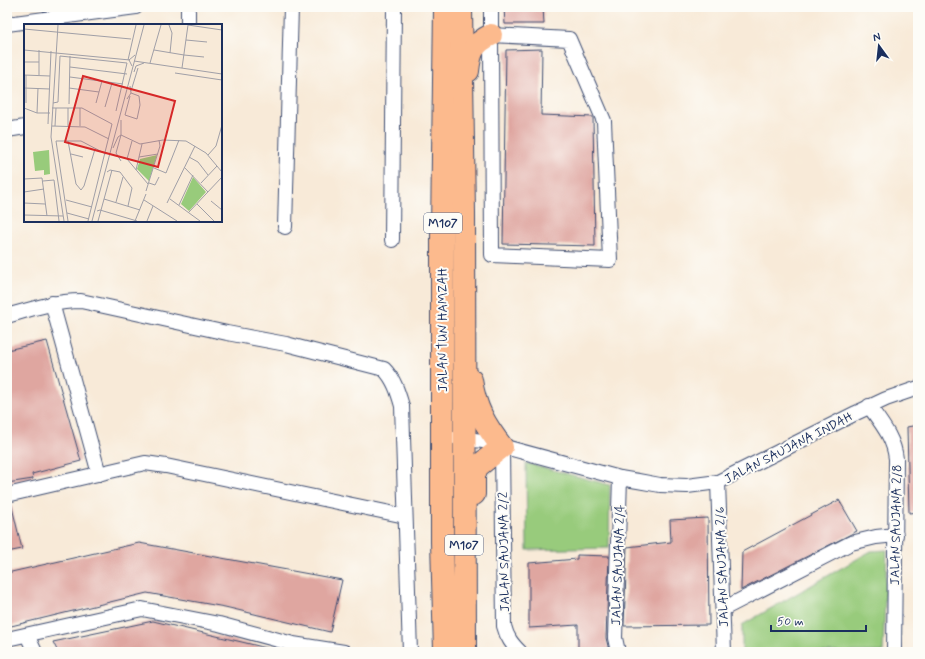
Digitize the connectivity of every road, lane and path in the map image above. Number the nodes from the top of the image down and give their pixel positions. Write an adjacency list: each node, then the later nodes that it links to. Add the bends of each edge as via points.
1 (136, 7): 9 (street)
2 (188, 7): 10 (street)
3 (291, 7): 15 (street)
4 (394, 7): 16 (street)
5 (445, 7): 22 (main road, JALAN TUN HAMZAH / M107, via 442,229)
6 (461, 7): 12 (main road, JALAN TUN HAMZAH / M107)
7 (470, 7): 11 (main road, via 478,26)
8 (491, 7): 11 (street)
9 (7, 24)
10 (188, 24)
11 (491, 35): 11 (street, via 492,255 610,260 604,121 569,39); 12 (main road, via 474,47 469,60)
12 (462, 123): 17 (main road, JALAN TUN HAMZAH / M107)
13 (24, 127): 14 (street)
14 (7, 130)
15 (285, 227)
16 (392, 240)
17 (464, 283): 22 (main road, JALAN TUN HAMZAH / M107); 23 (main road, via 473,392 487,427)
18 (52, 304): 19 (street); 24 (street); 28 (street, via 81,301 286,344 384,369 390,375 402,406)
19 (7, 316)
20 (918, 388): 21 (street, JALAN SAUJANA INDAH)
21 (869, 406): 26 (street, JALAN SAUJANA INDAH); 29 (street, JALAN SAUJANA 2/8, via 895,448)
22 (453, 438): 23 (street, JALAN SAUJANA INDAH, via 483,441); 30 (main road, JALAN TUN HAMZAH / M107); 31 (main road, JALAN TUN HAMZAH / M107)
23 (502, 447): 25 (street, JALAN SAUJANA INDAH); 31 (main road, via 477,467 474,476); 42 (street, JALAN SAUJANA 2/2, via 504,626 511,643)
24 (99, 474): 27 (street); 28 (street, via 145,463 155,464)
25 (620, 478): 26 (street, JALAN SAUJANA INDAH, via 667,485 693,486); 43 (street, JALAN SAUJANA 2/4, via 615,638)
26 (718, 482): 32 (street, JALAN SAUJANA 2/6)
27 (7, 495)
28 (405, 516): 38 (street)
29 (896, 535): 32 (street, via 851,543); 45 (street, JALAN SAUJANA 2/8)
30 (442, 542): 39 (main road, via 439,624 434,645); 40 (main road, JALAN TUN HAMZAH / M107)
31 (465, 597): 41 (main road, JALAN TUN HAMZAH / M107)
32 (723, 610): 44 (street, JALAN SAUJANA 2/6)
33 (27, 635): 34 (street); 35 (street, via 142,609 219,624); 36 (street)
34 (7, 639)
35 (293, 648): 37 (street)
36 (35, 652)
37 (344, 652)
38 (410, 652)
39 (427, 652)
40 (445, 652)
41 (464, 652)
42 (520, 652)
43 (618, 652)
44 (724, 652)
45 (894, 652)

